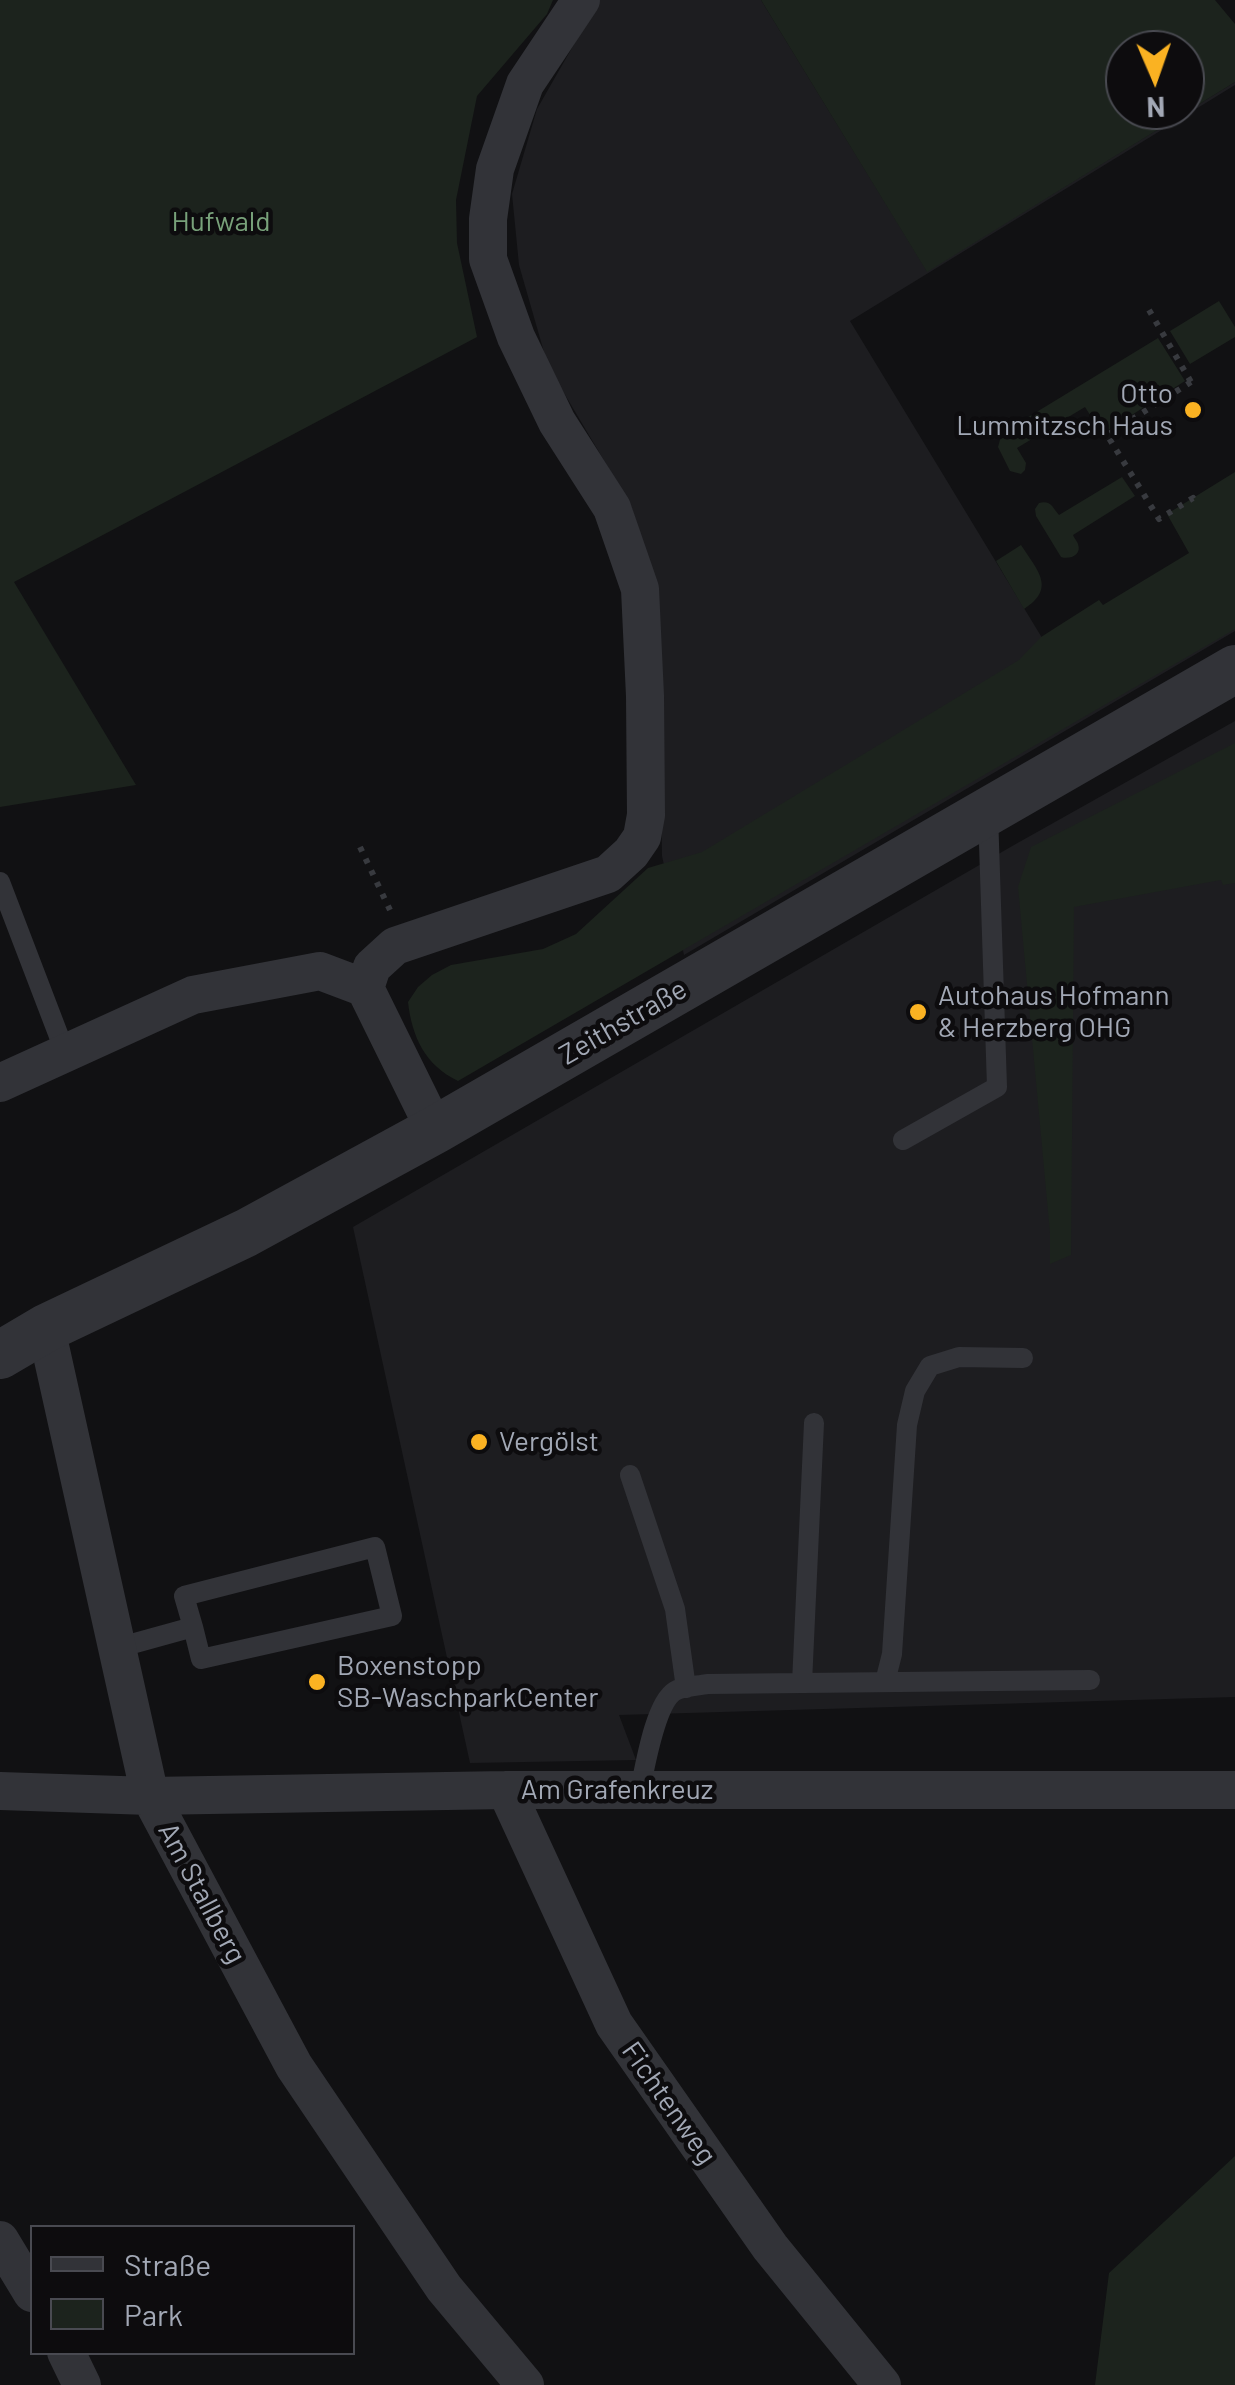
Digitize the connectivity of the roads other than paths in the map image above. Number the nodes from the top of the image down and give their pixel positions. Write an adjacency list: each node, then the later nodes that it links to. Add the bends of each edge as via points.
1 (581, 0): 5 (street, via 525,84 495,169 488,259 516,337 558,422 612,508 640,589 646,696 642,837 608,874 395,946 372,967)
2 (1235, 669): 3 (street, Zeithstraße)
3 (988, 811): 8 (street, Zeithstraße); 9 (lane, via 997,1088)
4 (0, 882): 6 (lane)
5 (366, 988): 6 (street, via 320,970 193,995); 8 (street)
6 (65, 1052): 7 (street)
7 (0, 1083)
8 (436, 1130): 10 (street, Zeithstraße, via 246,1233)
9 (903, 1140)
10 (46, 1328): 11 (street, Zeithstraße); 16 (street, Am Stallberg)
11 (0, 1354)
12 (1023, 1358): 18 (lane, via 959,1357 930,1366 915,1390)
13 (814, 1422): 19 (lane)
14 (630, 1475): 20 (lane, via 674,1609)
15 (193, 1628): 15 (lane, via 184,1596 375,1548 392,1616 201,1659); 16 (lane)
16 (118, 1648): 25 (street, Am Stallberg)
17 (1090, 1680): 18 (lane)
18 (886, 1682): 19 (lane)
19 (802, 1683): 20 (lane)
20 (686, 1688): 22 (lane, via 666,1702 654,1727)
21 (506, 1790): 22 (street, Am Grafenkreuz); 25 (street, Am Grafenkreuz); 31 (street, Fichtenweg, via 614,2024 770,2247)
22 (640, 1790): 23 (street, Am Grafenkreuz)
23 (1235, 1790)
24 (0, 1791): 25 (street, Am Grafenkreuz)
25 (150, 1796): 30 (street, Am Stallberg, via 294,2066 444,2288)
26 (0, 2240): 27 (street)
27 (30, 2291)
28 (67, 2355): 29 (street)
29 (82, 2385)
30 (525, 2385)
31 (882, 2385)

